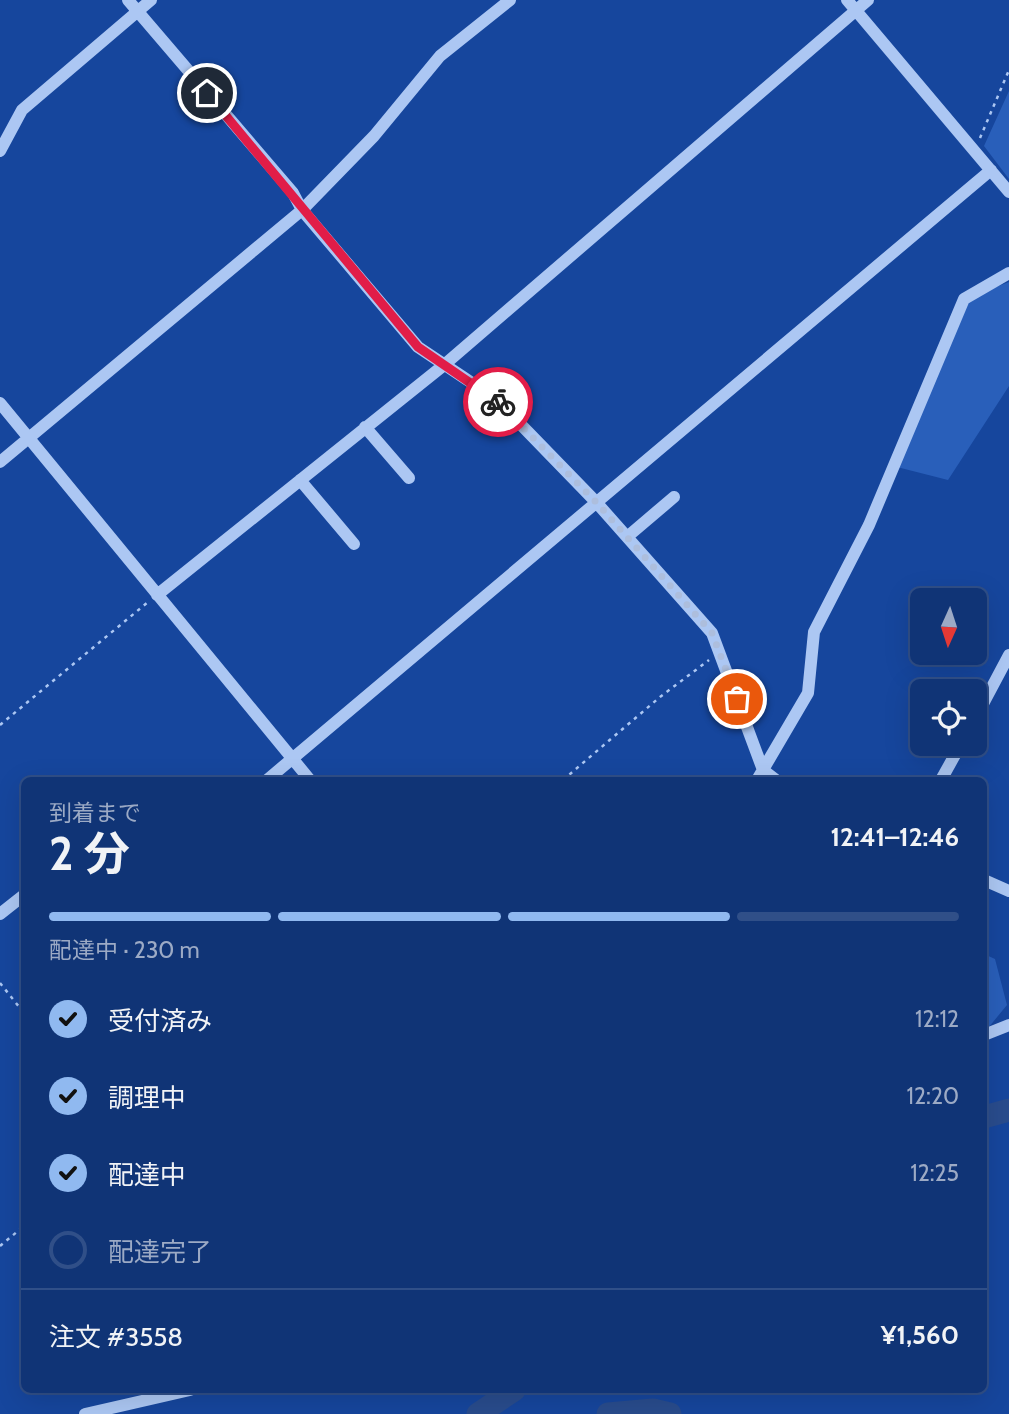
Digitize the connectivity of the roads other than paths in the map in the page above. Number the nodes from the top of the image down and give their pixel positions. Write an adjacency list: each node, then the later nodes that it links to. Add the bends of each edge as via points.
1 (128, 0): 6 (street)
2 (151, 0): 6 (street)
3 (510, 0): 10 (street, via 440,56 374,136)
4 (868, 0): 5 (street)
5 (851, 5): 8 (street); 12 (street)
6 (138, 13): 7 (street, via 22,110); 10 (street, via 293,193)
7 (0, 151)
8 (991, 170): 9 (street); 20 (street)
9 (1009, 192)
10 (302, 210): 12 (street, via 418,347); 15 (street)
11 (1009, 273): 28 (street, via 964,299 869,525 814,632 808,693)
12 (444, 365): 14 (street); 20 (street, via 496,399)
13 (0, 403): 15 (street)
14 (365, 427): 17 (street); 18 (street)
15 (29, 438): 16 (street); 23 (street)
16 (0, 463)
17 (409, 478)
18 (300, 480): 22 (street); 23 (street)
19 (674, 497): 21 (street)
20 (596, 502): 21 (street); 27 (street)
21 (627, 537): 28 (street, via 712,633)
22 (354, 544)
23 (157, 595): 27 (street)
24 (1009, 655): 25 (street)
25 (987, 696)
26 (954, 756): 31 (street)
27 (292, 758): 29 (street); 30 (street)
28 (760, 775)
29 (270, 777)
30 (308, 777)
31 (943, 777)
32 (987, 881): 33 (street)
33 (1009, 891)
34 (21, 897): 35 (street)
35 (0, 914)
36 (1009, 1025): 37 (street)
37 (987, 1034)
38 (177, 1393): 39 (street)
39 (85, 1414)

